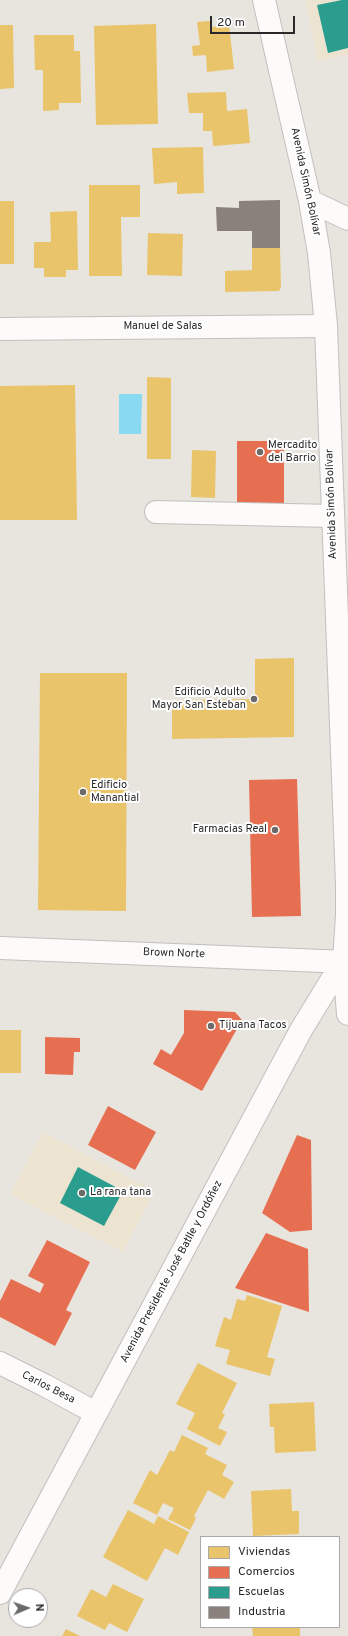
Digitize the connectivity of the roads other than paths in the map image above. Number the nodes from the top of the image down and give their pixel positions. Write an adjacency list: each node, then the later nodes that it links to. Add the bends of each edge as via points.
1 (264, 0): 2 (street, Avenida Simón Bolívar)
2 (310, 201): 3 (street); 4 (street, Avenida Simón Bolívar, via 319,253)
3 (348, 219)
4 (326, 326): 5 (street, Manuel de Salas); 7 (street, Avenida Simón Bolívar)
5 (0, 329)
6 (156, 512): 7 (street)
7 (332, 516): 9 (street, Avenida Simón Bolívar, via 347,884)
8 (0, 948): 9 (street, Brown Norte)
9 (347, 959): 10 (street, Avenida Simón Bolívar); 12 (street, Avenida Presidente José Batlle y Ordóñez, via 301,1030)
10 (348, 1014)
11 (0, 1363): 12 (street, Carlos Besa)
12 (96, 1413): 13 (street, Avenida Presidente José Batlle y Ordóñez)
13 (0, 1593)

